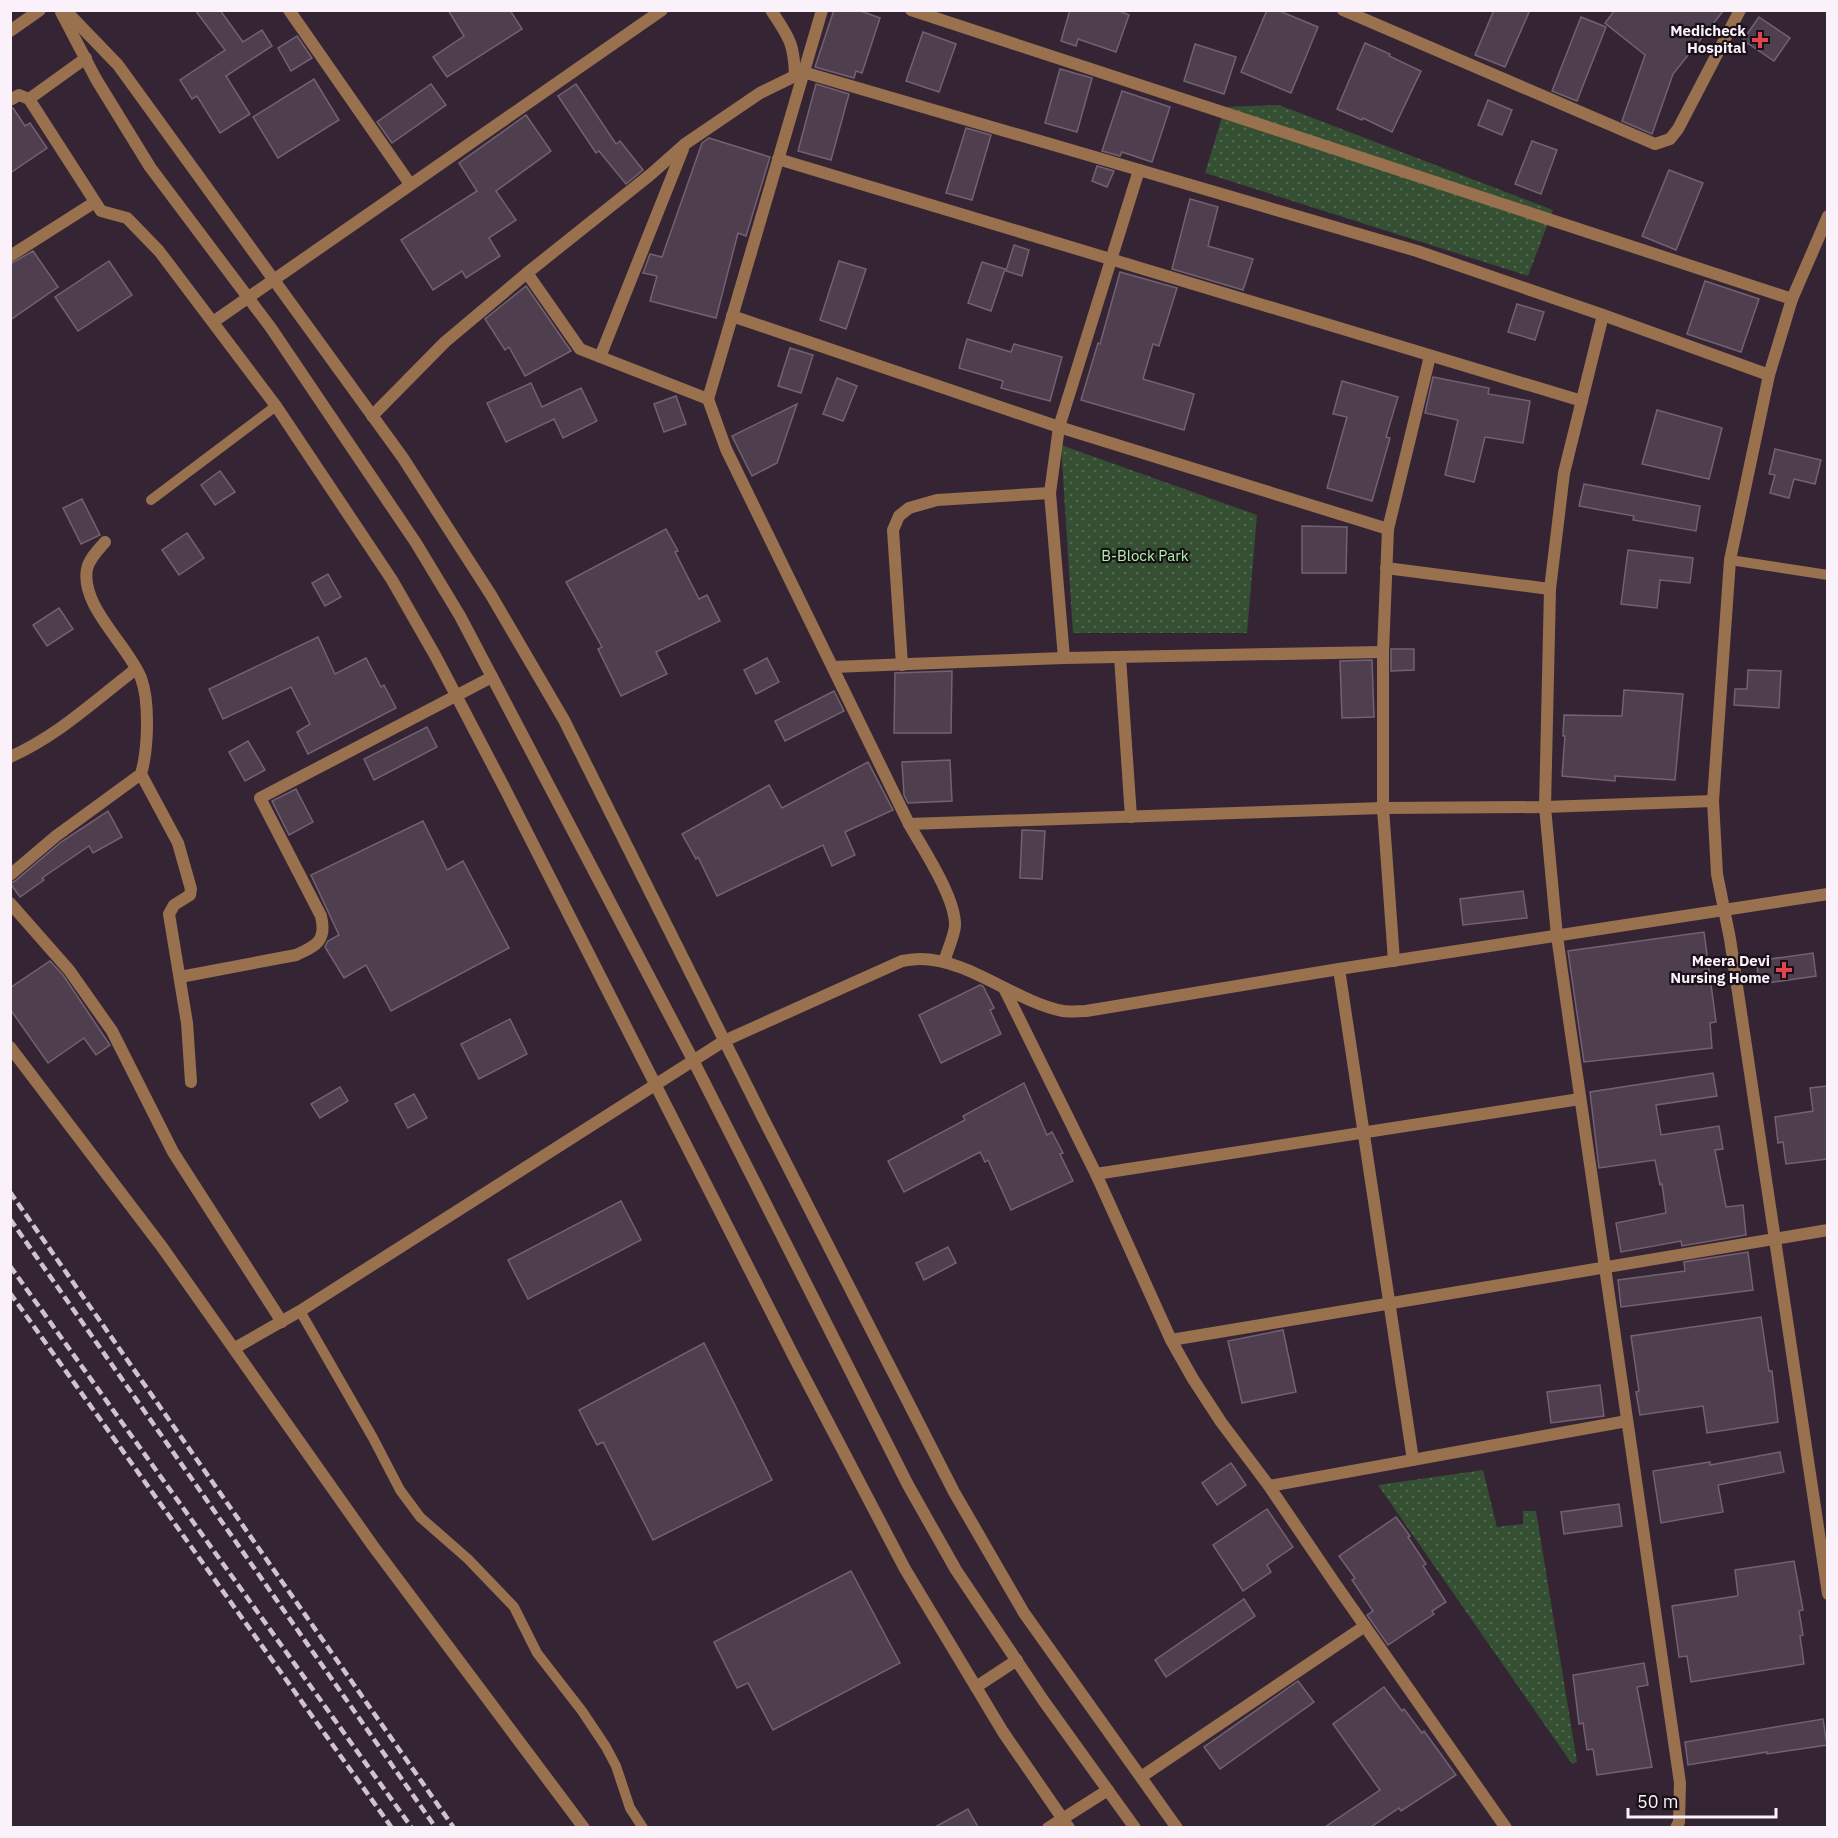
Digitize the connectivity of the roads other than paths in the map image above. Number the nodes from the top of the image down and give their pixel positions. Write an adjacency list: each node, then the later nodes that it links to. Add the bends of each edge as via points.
1 (40, 10): 11 (street)
2 (61, 10): 12 (street)
3 (65, 10): 25 (street, via 118,64)
4 (289, 10): 19 (street)
5 (662, 10): 19 (street)
6 (771, 10): 13 (street, via 791,42)
7 (822, 10): 13 (street)
8 (911, 10): 27 (street)
9 (1343, 10): 10 (street, via 1655,144 1670,139 1678,129)
10 (1740, 10)
11 (10, 32)
12 (86, 58): 14 (street); 26 (street, via 150,167)
13 (799, 74): 16 (street, via 760,93); 17 (street); 18 (street)
14 (29, 99): 15 (street, via 19,95); 20 (street)
15 (10, 100)
16 (685, 144): 24 (street); 32 (street)
17 (778, 159): 23 (street); 29 (street)
18 (1139, 170): 23 (street); 28 (street, via 1417,251)
19 (410, 184): 25 (street)
20 (95, 202): 22 (street); 30 (street, via 101,211 127,218 159,251)
21 (1827, 216): 27 (street)
22 (10, 256)
23 (1113, 260): 31 (street); 38 (street)
24 (527, 273): 32 (street, via 580,349); 37 (street, via 445,342)
25 (273, 279): 26 (street); 37 (street)
26 (248, 297): 30 (street); 53 (street, via 416,543)
27 (1792, 299): 33 (street)
28 (1603, 315): 33 (street); 35 (street)
29 (732, 316): 34 (street); 38 (street)
30 (213, 322): 36 (street)
31 (1430, 356): 35 (street); 41 (street)
32 (600, 357): 34 (street)
33 (1769, 375): 43 (street)
34 (708, 399): 51 (street, via 726,449)
35 (1582, 401): 46 (street, via 1564,473)
36 (276, 406): 40 (lane); 54 (street, via 392,580)
37 (372, 416): 72 (street, via 491,595 564,720)
38 (1059, 427): 39 (street); 41 (street)
39 (1050, 493): 49 (street); 50 (street, via 937,500 909,508 899,516 893,530)
40 (151, 500)
41 (1389, 529): 44 (street)
42 (105, 542): 52 (street, via 87,567 87,584 92,601)
43 (1730, 560): 45 (lane); 57 (street)
44 (1386, 568): 46 (street); 47 (street)
45 (1827, 575)
46 (1550, 589): 58 (street)
47 (1383, 652): 48 (street); 59 (street)
48 (1120, 657): 49 (street); 60 (street)
49 (1064, 658): 50 (street)
50 (902, 664): 51 (street)
51 (833, 667): 61 (street)
52 (136, 669): 55 (street, via 63,728); 56 (street, via 145,690 147,713)
53 (492, 677): 54 (street); 74 (street)
54 (456, 697): 70 (street, via 260,798 321,916 324,931 320,940 296,954); 76 (street)
55 (10, 758)
56 (141, 774): 62 (street); 70 (street, via 178,843 191,889 190,895 174,905 169,914)
57 (1713, 801): 58 (street); 65 (street, via 1717,874)
58 (1545, 807): 59 (street); 66 (street)
59 (1383, 808): 60 (street); 67 (street)
60 (1131, 817): 61 (street)
61 (909, 824): 68 (street, via 953,912 955,927)
62 (10, 875)
63 (1827, 894): 65 (street)
64 (10, 903): 85 (street, via 69,970 112,1031 173,1152)
65 (1725, 910): 66 (street); 81 (street)
66 (1557, 936): 67 (street); 77 (street)
67 (1394, 961): 69 (street)
68 (944, 962): 71 (street); 72 (street, via 902,961)
69 (1339, 969): 71 (street, via 1086,1011 1042,1005); 78 (street)
70 (180, 977): 75 (street)
71 (1004, 988): 79 (street)
72 (724, 1041): 74 (street); 95 (street, via 954,1492 1024,1613)
73 (10, 1047): 87 (street)
74 (693, 1060): 76 (street); 93 (street, via 908,1485 956,1570)
75 (191, 1082)
76 (656, 1084): 84 (street); 94 (street, via 904,1569)
77 (1580, 1099): 78 (street); 82 (street)
78 (1364, 1133): 79 (street); 83 (street)
79 (1096, 1174): 86 (street)
80 (1827, 1230): 81 (street)
81 (1775, 1238): 82 (street); 91 (street)
82 (1606, 1267): 83 (street); 88 (street)
83 (1390, 1304): 86 (street); 89 (street)
84 (300, 1311): 85 (street); 99 (lane, via 400,1490 420,1517 514,1607 537,1653 606,1747 630,1808)
85 (282, 1322): 87 (street)
86 (1171, 1340): 90 (street, via 1221,1422)
87 (235, 1348): 98 (street, via 373,1546)
88 (1627, 1420): 89 (street); 104 (street, via 1680,1783)
89 (1413, 1460): 90 (street)
90 (1269, 1486): 92 (street)
91 (1827, 1594)
92 (1365, 1626): 95 (street); 103 (street)
93 (1017, 1660): 94 (street); 96 (street)
94 (976, 1687): 97 (street)
95 (1141, 1777): 102 (street)
96 (1108, 1790): 97 (street); 101 (street)
97 (1066, 1823): 100 (street)
98 (584, 1827)
99 (643, 1827)
100 (1048, 1827)
101 (1135, 1827)
102 (1177, 1827)
103 (1506, 1827)
104 (1676, 1827)

